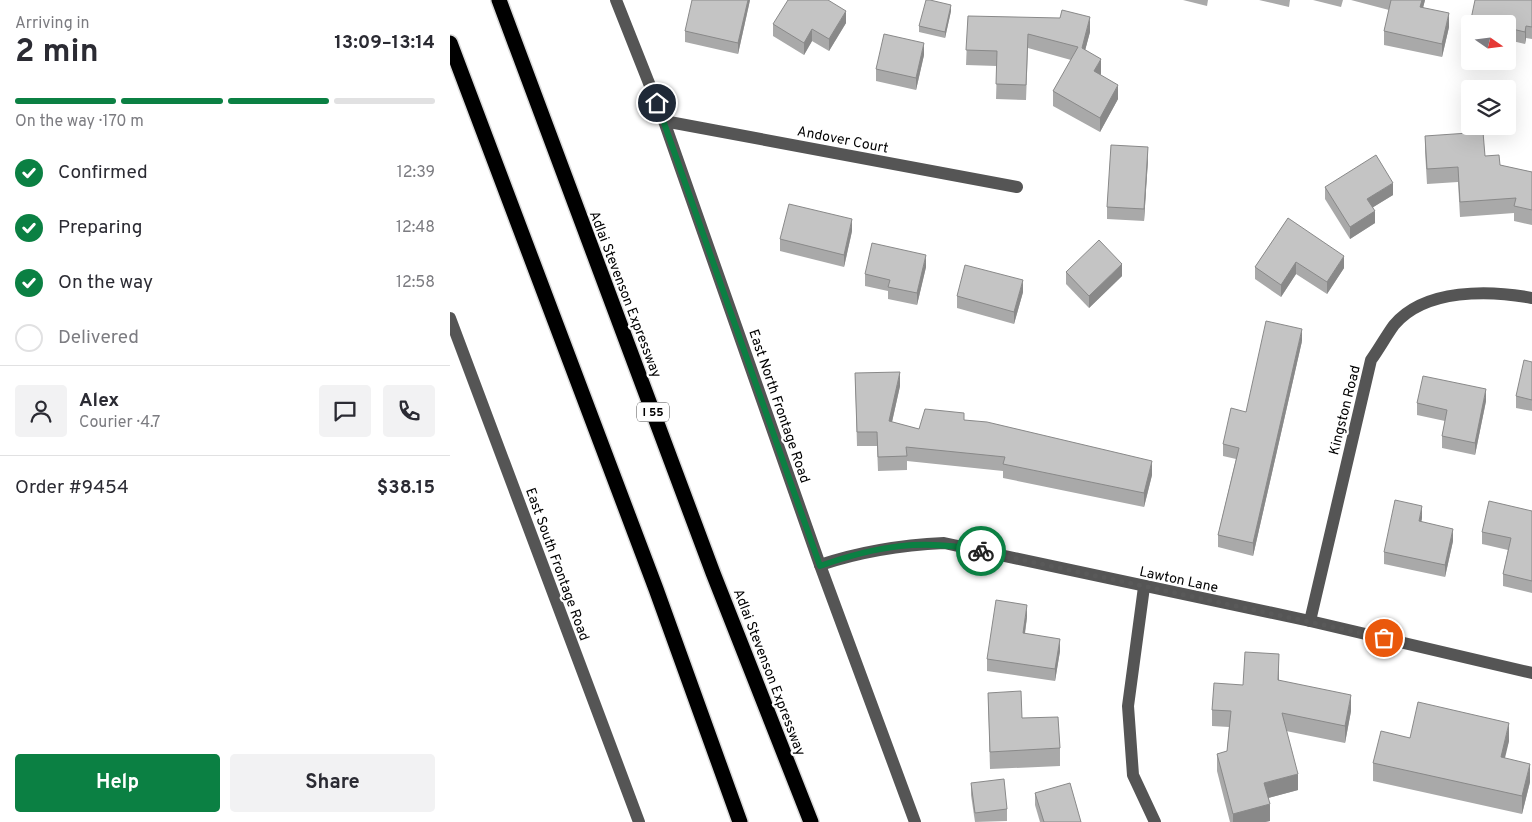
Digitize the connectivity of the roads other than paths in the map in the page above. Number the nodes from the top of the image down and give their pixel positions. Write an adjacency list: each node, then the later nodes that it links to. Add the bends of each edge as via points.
1 (499, 0): 14 (highway, Adlai Stevenson Expressway / I 55, via 713,573)
2 (616, 0): 4 (street, East North Frontage Road)
3 (450, 43): 13 (highway, via 656,589)
4 (664, 121): 5 (street, Andover Court); 8 (street, East North Frontage Road)
5 (1017, 188)
6 (1532, 298): 10 (street, Kingston Road, via 1483,292 1449,296 1419,307 1395,324 1371,360)
7 (450, 318): 12 (street, East South Frontage Road)
8 (820, 566): 9 (street, Lawton Lane, via 852,555 903,545 944,543); 15 (street, East North Frontage Road)
9 (1144, 587): 10 (street, Lawton Lane); 16 (street, via 1128,706 1133,775)
10 (1310, 621): 11 (street, Lawton Lane)
11 (1532, 672)
12 (639, 822)
13 (740, 822)
14 (811, 822)
15 (915, 822)
16 (1155, 822)

